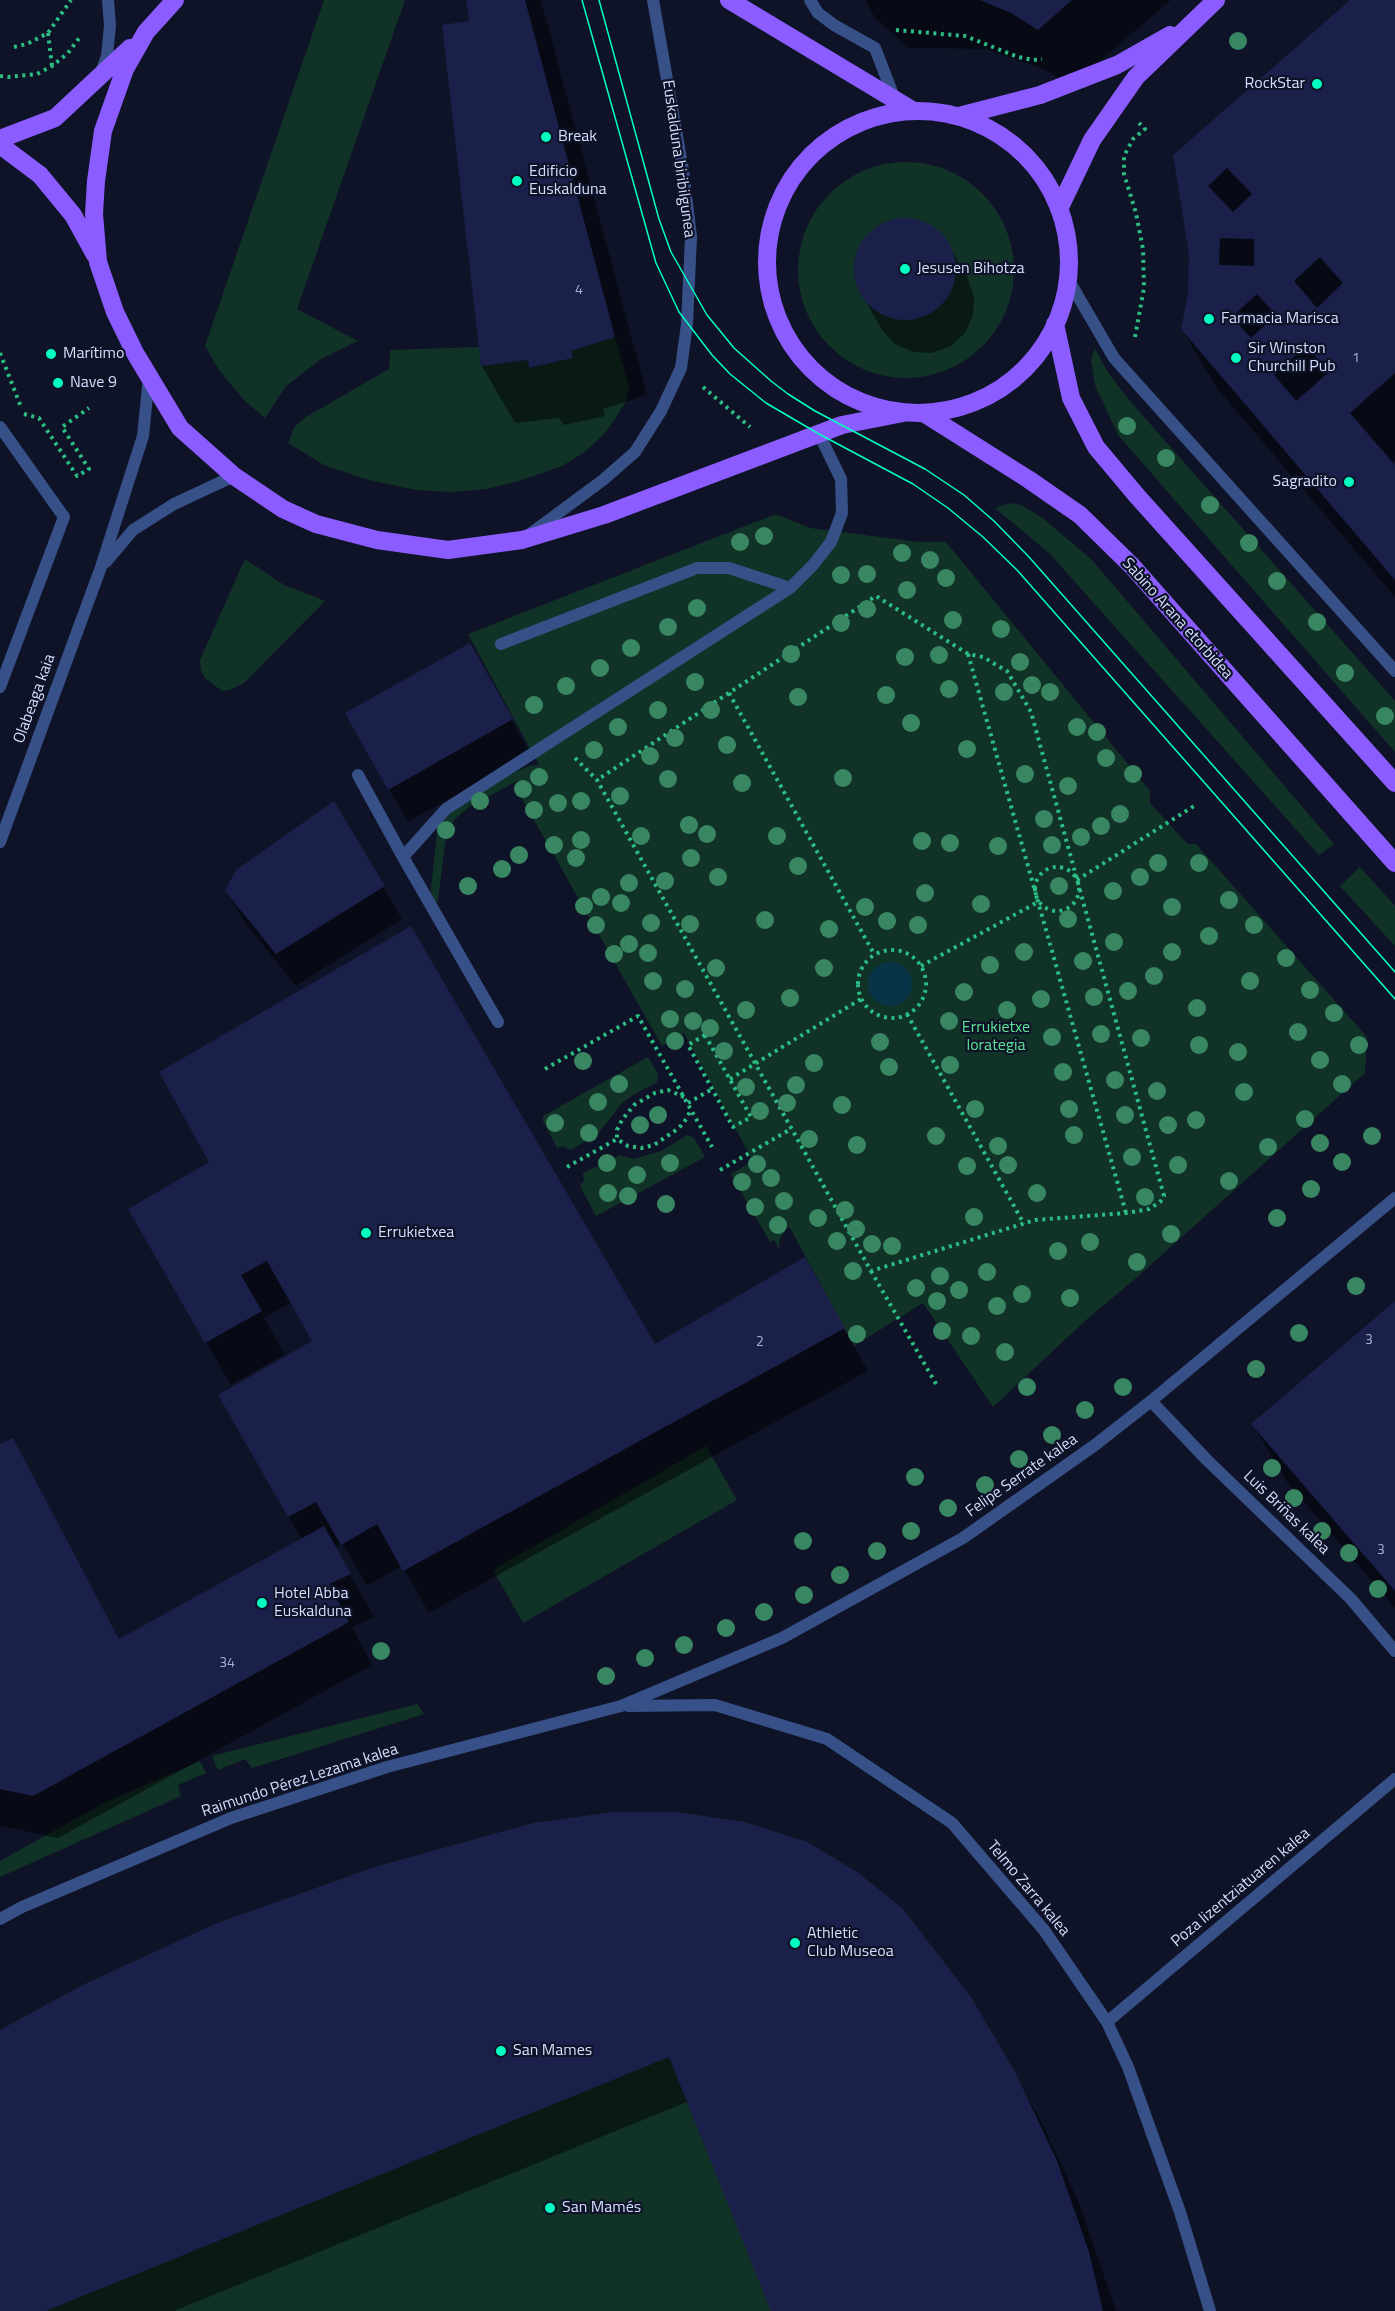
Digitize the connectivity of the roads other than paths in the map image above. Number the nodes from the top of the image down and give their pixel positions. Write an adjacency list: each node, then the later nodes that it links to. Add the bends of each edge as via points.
1 (108, 0): 9 (street, via 107,56)
2 (175, 0): 8 (main road, Euskalduna biribilgunea)
3 (653, 0): 25 (street, Euskalduna biribilgunea, via 691,237 681,368 661,411 635,452)
4 (729, 0): 10 (main road)
5 (810, 0): 10 (street, via 818,13 834,25 875,48)
6 (1216, 0): 7 (main road)
7 (1190, 23): 12 (main road, via 1117,65 1040,95); 15 (main road, via 1136,77 1119,100 1092,140)
8 (146, 32): 9 (main road); 16 (main road, Euskalduna biribilgunea, via 125,69 104,131 94,214)
9 (99, 79): 13 (main road, via 55,118)
10 (895, 101): 11 (main road)
11 (912, 110): 12 (main road); 20 (main road, via 867,119 827,141 795,173 774,213 766,258 771,303 790,345 820,379 859,402)
12 (959, 116): 15 (main road, via 991,129 1020,150 1043,177)
13 (0, 139)
14 (0, 145): 16 (main road, via 40,174 73,215)
15 (1059, 209): 17 (main road, via 1068,255)
16 (98, 262): 19 (main road, Euskalduna biribilgunea, via 115,312)
17 (1068, 279): 18 (main road); 29 (street, via 1114,358)
18 (1055, 324): 21 (main road, via 1033,359 1003,387 966,405); 32 (main road, via 1071,398 1096,447)
19 (149, 378): 24 (main road, Euskalduna biribilgunea, via 180,428); 26 (street, Olabeaga kaia, via 143,436)
20 (903, 413): 21 (main road); 23 (main road, Euskalduna biribilgunea, via 842,425)
21 (925, 414): 35 (main road, Sabino Arana etorbidea, via 1080,515 1132,566)
22 (0, 427): 30 (street, via 64,517)
23 (819, 434): 25 (main road, Euskalduna biribilgunea, via 604,515); 27 (street, via 841,479 842,513 831,542)
24 (234, 476): 25 (main road, Euskalduna biribilgunea, via 283,509 316,524 377,540 448,550); 26 (street, Olabeaga kaia, via 174,504 133,530)
25 (522, 540)
26 (101, 567): 33 (street, Olabeaga kaia)
27 (790, 588): 28 (street, via 729,568 697,568); 34 (street, via 446,809)
28 (501, 644)
29 (1395, 671)
30 (0, 687)
31 (358, 775): 34 (street)
32 (1395, 783)
33 (0, 842)
34 (403, 857): 36 (street)
35 (1395, 863)
36 (498, 1022)
37 (1395, 1198): 38 (street, Felipe Serrate kalea)
38 (1151, 1401): 39 (street, Luis Briñas kalea, via 1351,1599); 40 (street, Felipe Serrate kalea, via 963,1538 782,1638)
39 (1395, 1651)
40 (621, 1706): 42 (street, Raimundo Pérez Lezama kalea, via 387,1767 231,1818); 43 (street, Telmo Zarra kalea, via 715,1705 827,1739 952,1823 1044,1930)
41 (1395, 1779): 43 (street, Poza lizentziatuaren kalea)
42 (0, 1919)
43 (1107, 2022): 44 (street, Telmo Zarra kalea, via 1128,2067 1180,2212)
44 (1209, 2311)

